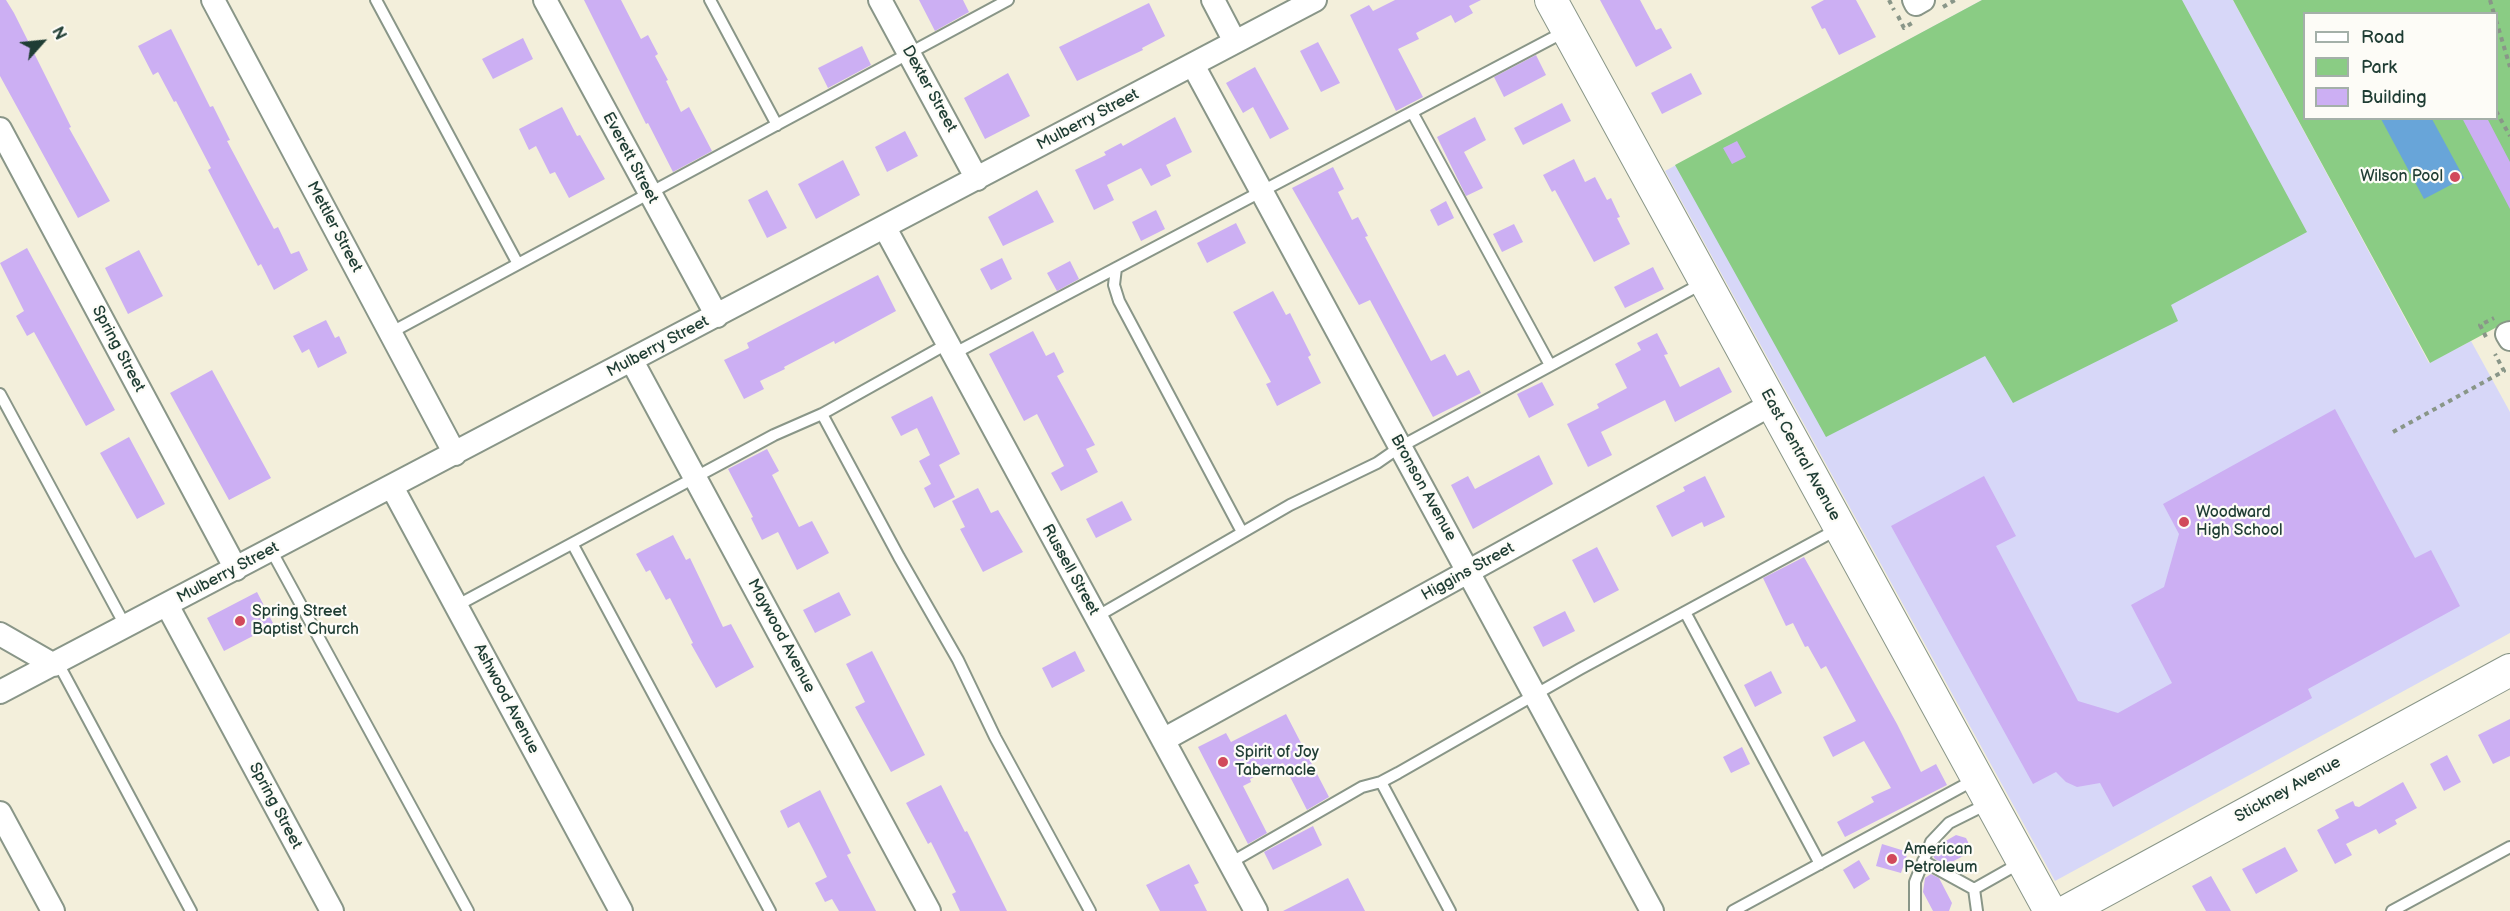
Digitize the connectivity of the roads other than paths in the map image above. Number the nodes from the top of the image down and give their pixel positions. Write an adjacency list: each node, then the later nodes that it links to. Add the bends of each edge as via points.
1 (213, 0): 25 (street, Mettler Street)
2 (375, 0): 21 (lane)
3 (545, 0): 19 (street, Everett Street)
4 (710, 0): 15 (lane)
5 (880, 0): 12 (street, Dexter Street)
6 (1008, 0): 12 (lane)
7 (1213, 0): 11 (street)
8 (1315, 0): 11 (street, Mulberry Street)
9 (1551, 0): 10 (street, East Central Avenue)
10 (1567, 30): 14 (lane); 23 (street, East Central Avenue)
11 (1235, 42): 13 (street, Mulberry Street)
12 (909, 54): 15 (lane); 17 (street, Dexter Street)
13 (1193, 65): 17 (street, Mulberry Street); 18 (street, Bronson Avenue)
14 (1413, 112): 18 (lane); 28 (lane)
15 (777, 125): 19 (lane)
16 (0, 129): 40 (street, Spring Street)
17 (977, 179): 20 (street, Mulberry Street)
18 (1261, 192): 22 (lane); 32 (street, Bronson Avenue)
19 (648, 193): 21 (lane); 24 (street, Everett Street)
20 (885, 228): 24 (street, Mulberry Street); 26 (street, Russell Street)
21 (518, 264): 25 (lane)
22 (1116, 268): 26 (lane); 37 (lane, via 1114,285 1119,301)
23 (1706, 281): 28 (lane); 30 (street, East Central Avenue)
24 (717, 316): 27 (street, Mulberry Street)
25 (389, 333): 33 (street, Mettler Street)
26 (950, 349): 31 (lane); 45 (street, Russell Street)
27 (632, 361): 33 (street, Mulberry Street); 34 (street, Maywood Avenue)
28 (1550, 365): 32 (lane)
29 (0, 394): 46 (lane)
30 (1772, 404): 36 (street, East Central Avenue); 41 (street, Higgins Street)
31 (822, 414): 34 (lane, via 774,435); 69 (lane)
32 (1400, 447): 37 (lane, via 1377,463); 41 (street, Bronson Avenue)
33 (455, 454): 35 (street, Mulberry Street)
34 (696, 479): 38 (lane); 68 (street, Maywood Avenue)
35 (392, 487): 39 (street, Mulberry Street); 43 (street, Ashwood Avenue)
36 (1840, 528): 44 (lane); 54 (street, East Central Avenue)
37 (1242, 532): 45 (lane)
38 (573, 545): 43 (lane); 67 (lane)
39 (271, 550): 40 (street, Mulberry Street); 65 (lane)
40 (236, 569): 42 (street, Mulberry Street)
41 (1468, 572): 51 (street, Bronson Avenue); 52 (street, Higgins Street)
42 (167, 605): 46 (street, Mulberry Street); 64 (street, Spring Street)
43 (456, 606): 66 (street, Ashwood Avenue)
44 (1685, 612): 51 (lane); 60 (lane)
45 (1096, 617): 52 (street, Russell Street)
46 (126, 627): 48 (street, Mulberry Street)
47 (0, 634): 48 (street)
48 (56, 664): 50 (street, Mulberry Street); 63 (lane)
49 (2510, 670): 77 (street, Stickney Avenue)
50 (0, 693)
51 (1535, 696): 53 (lane); 72 (street, Bronson Avenue)
52 (1163, 740): 59 (street, Russell Street)
53 (1380, 782): 59 (lane, via 1362,787); 71 (lane)
54 (1984, 790): 57 (lane, via 1930,842); 58 (street, East Central Avenue); 60 (lane)
55 (0, 813): 62 (street)
56 (2510, 847): 78 (lane)
57 (1923, 861): 61 (lane); 74 (lane, via 1915,882)
58 (2023, 862): 61 (lane); 76 (street, East Central Avenue)
59 (1230, 863): 70 (street, Russell Street)
60 (1820, 864): 73 (lane)
61 (1974, 889): 75 (lane)
62 (53, 911)
63 (191, 911)
64 (332, 911)
65 (468, 911)
66 (621, 911)
67 (770, 911)
68 (929, 911)
69 (1090, 911)
70 (1256, 911)
71 (1450, 911)
72 (1652, 911)
73 (1733, 911)
74 (1915, 911)
75 (1977, 911)
76 (2050, 911)
77 (2067, 911)
78 (2392, 911)

